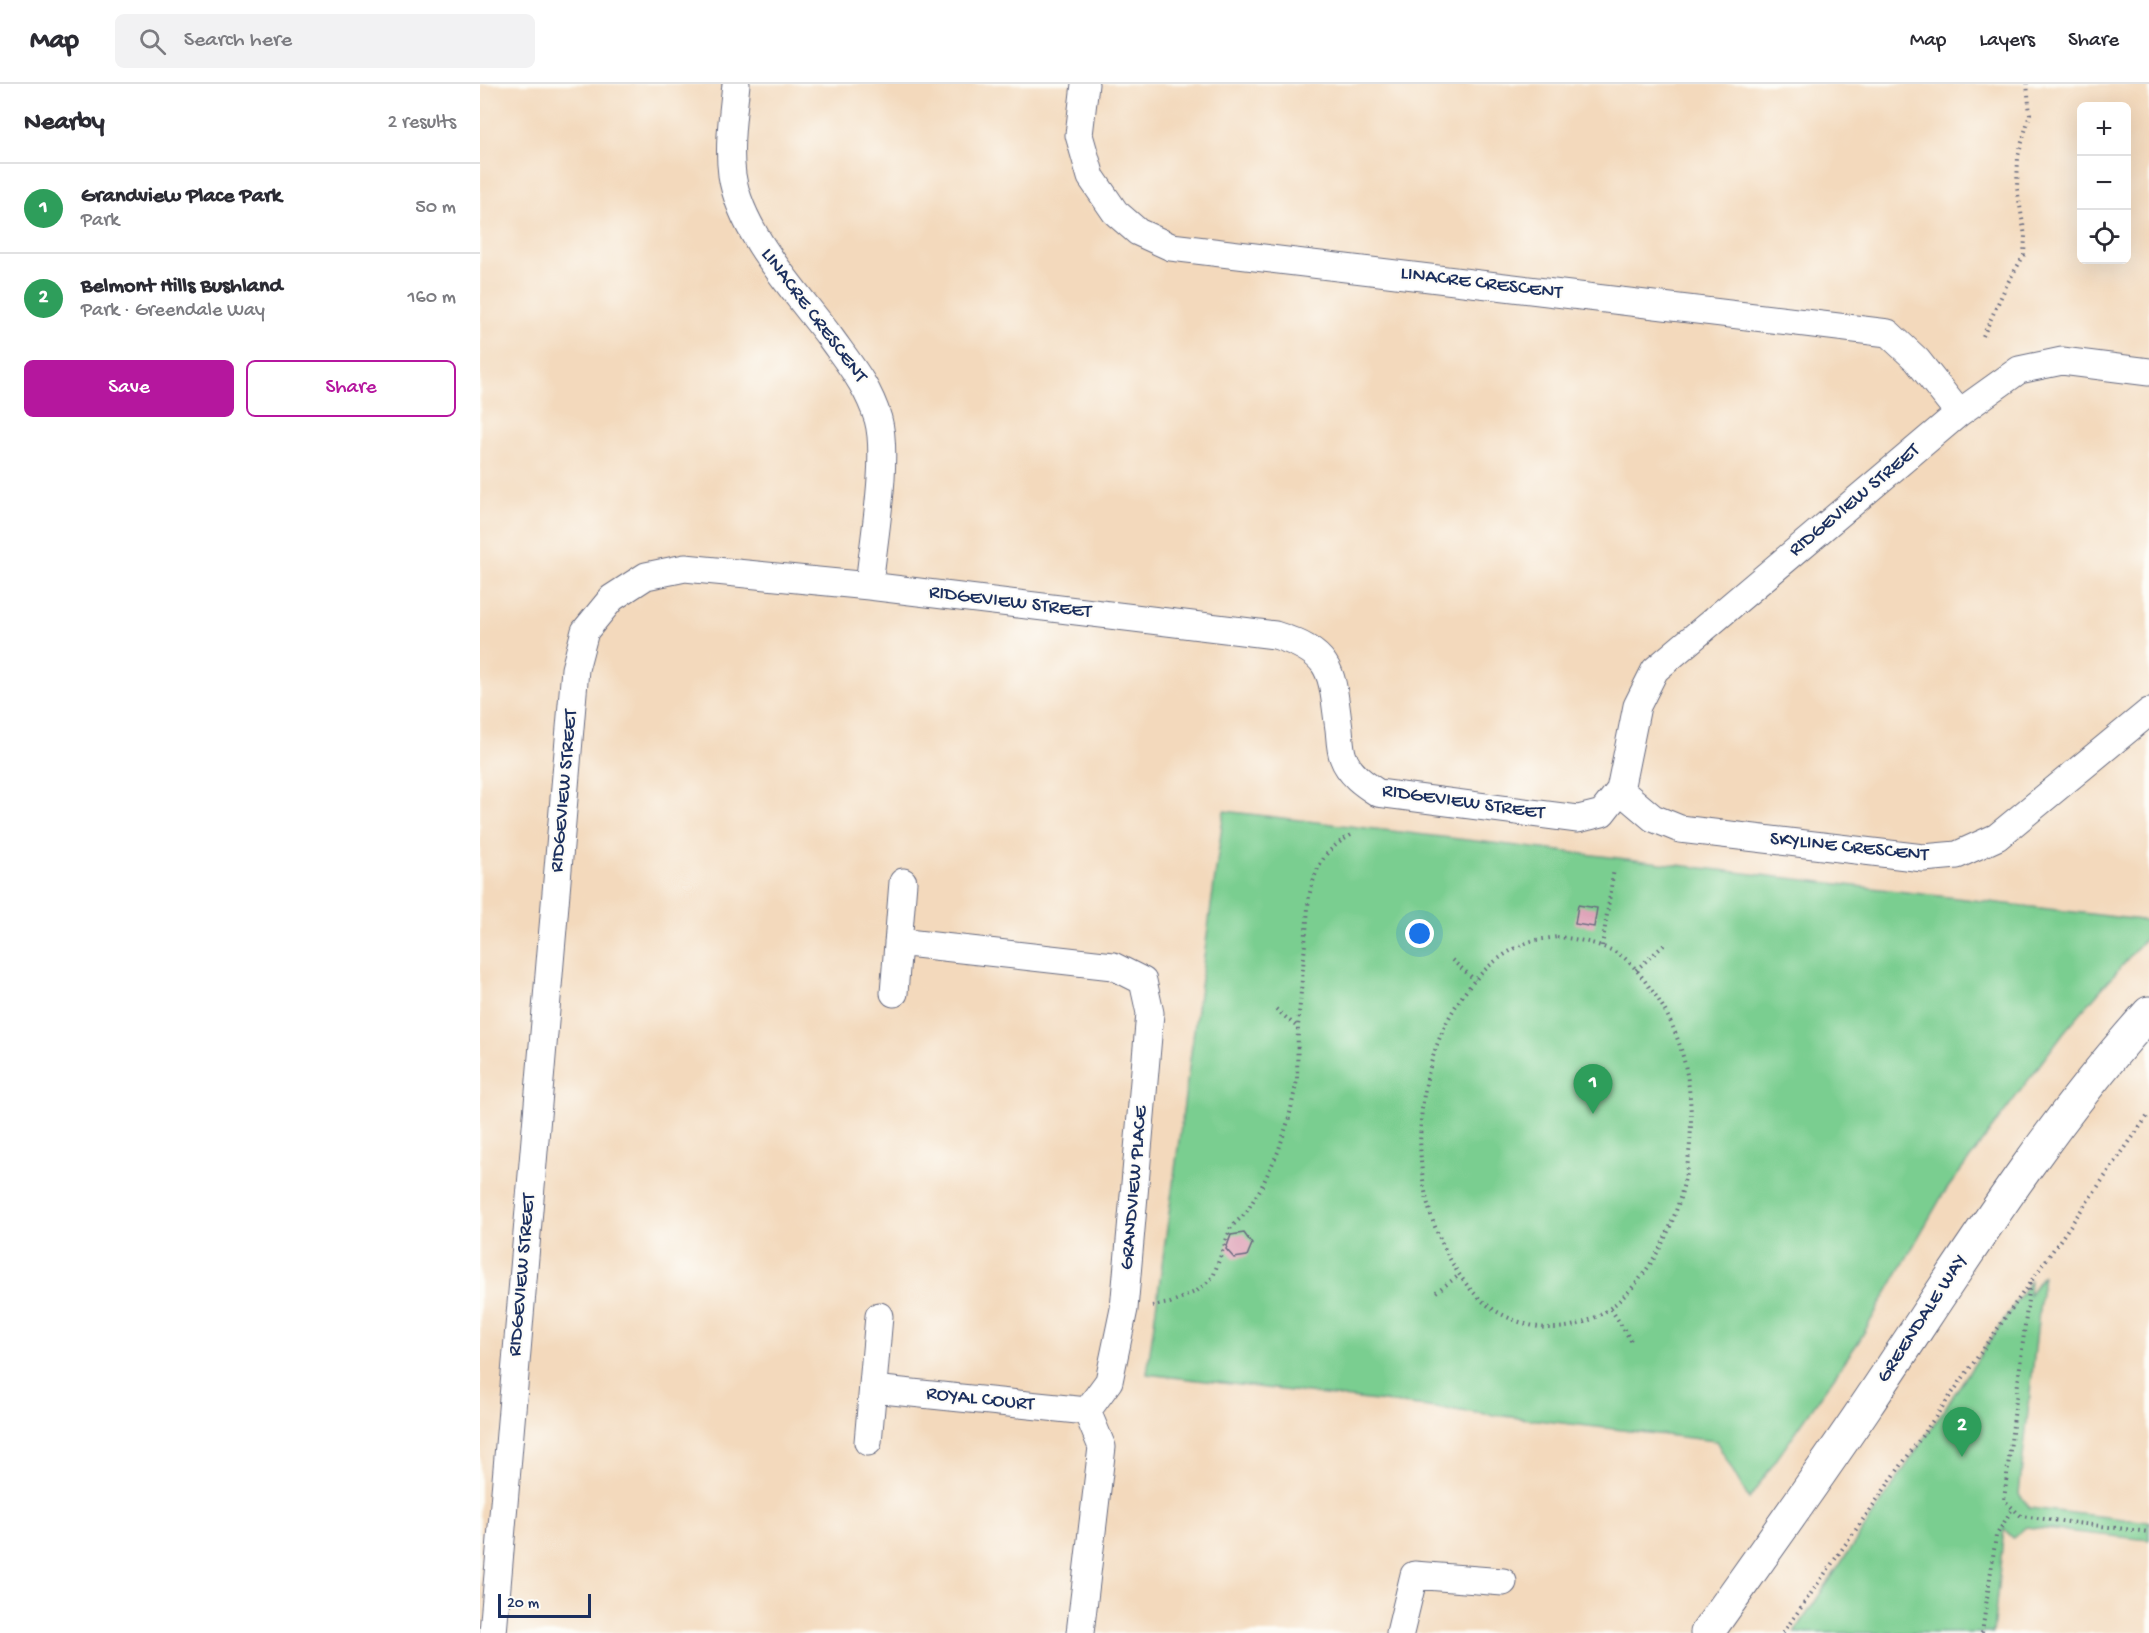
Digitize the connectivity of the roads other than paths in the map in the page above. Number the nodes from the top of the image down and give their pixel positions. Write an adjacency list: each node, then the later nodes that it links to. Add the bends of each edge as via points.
1 (736, 84): 5 (street, LINACRE CRESCENT, via 731,145 732,175 739,202 755,237 868,389 878,420 883,444)
2 (1085, 84): 4 (street, LINACRE CRESCENT, via 1079,135 1091,177 1114,212 1138,232 1171,247 1888,333 1917,360)
3 (2149, 372): 4 (street, RIDGEVIEW STREET, via 2062,362 2019,370)
4 (1959, 412): 7 (street, RIDGEVIEW STREET, via 1655,670 1637,706)
5 (869, 586): 7 (street, RIDGEVIEW STREET, via 1275,635 1299,642 1330,670 1343,757 1358,779 1378,793 1578,819 1602,813); 17 (street, RIDGEVIEW STREET, via 685,568 646,576 612,598 585,631 575,669)
6 (2149, 712): 7 (street, SKYLINE CRESCENT, via 1997,837 1957,855 1923,858 1680,829 1653,818)
7 (1620, 790)
8 (903, 882): 9 (street)
9 (898, 942): 10 (street); 14 (street, GRANDVIEW PLACE, via 1113,966 1143,981 1150,1013 1124,1309 1109,1381)
10 (894, 993)
11 (2149, 1013): 20 (street, GREENDALE WAY, via 2103,1064 2019,1176 1866,1406)
12 (879, 1316): 13 (street)
13 (873, 1389): 14 (street, ROYAL COURT); 15 (street)
14 (1087, 1411): 18 (street, via 1102,1448)
15 (868, 1442)
16 (1503, 1582): 19 (street, via 1414,1575)
17 (493, 1633)
18 (1080, 1633)
19 (1400, 1633)
20 (1707, 1633)

